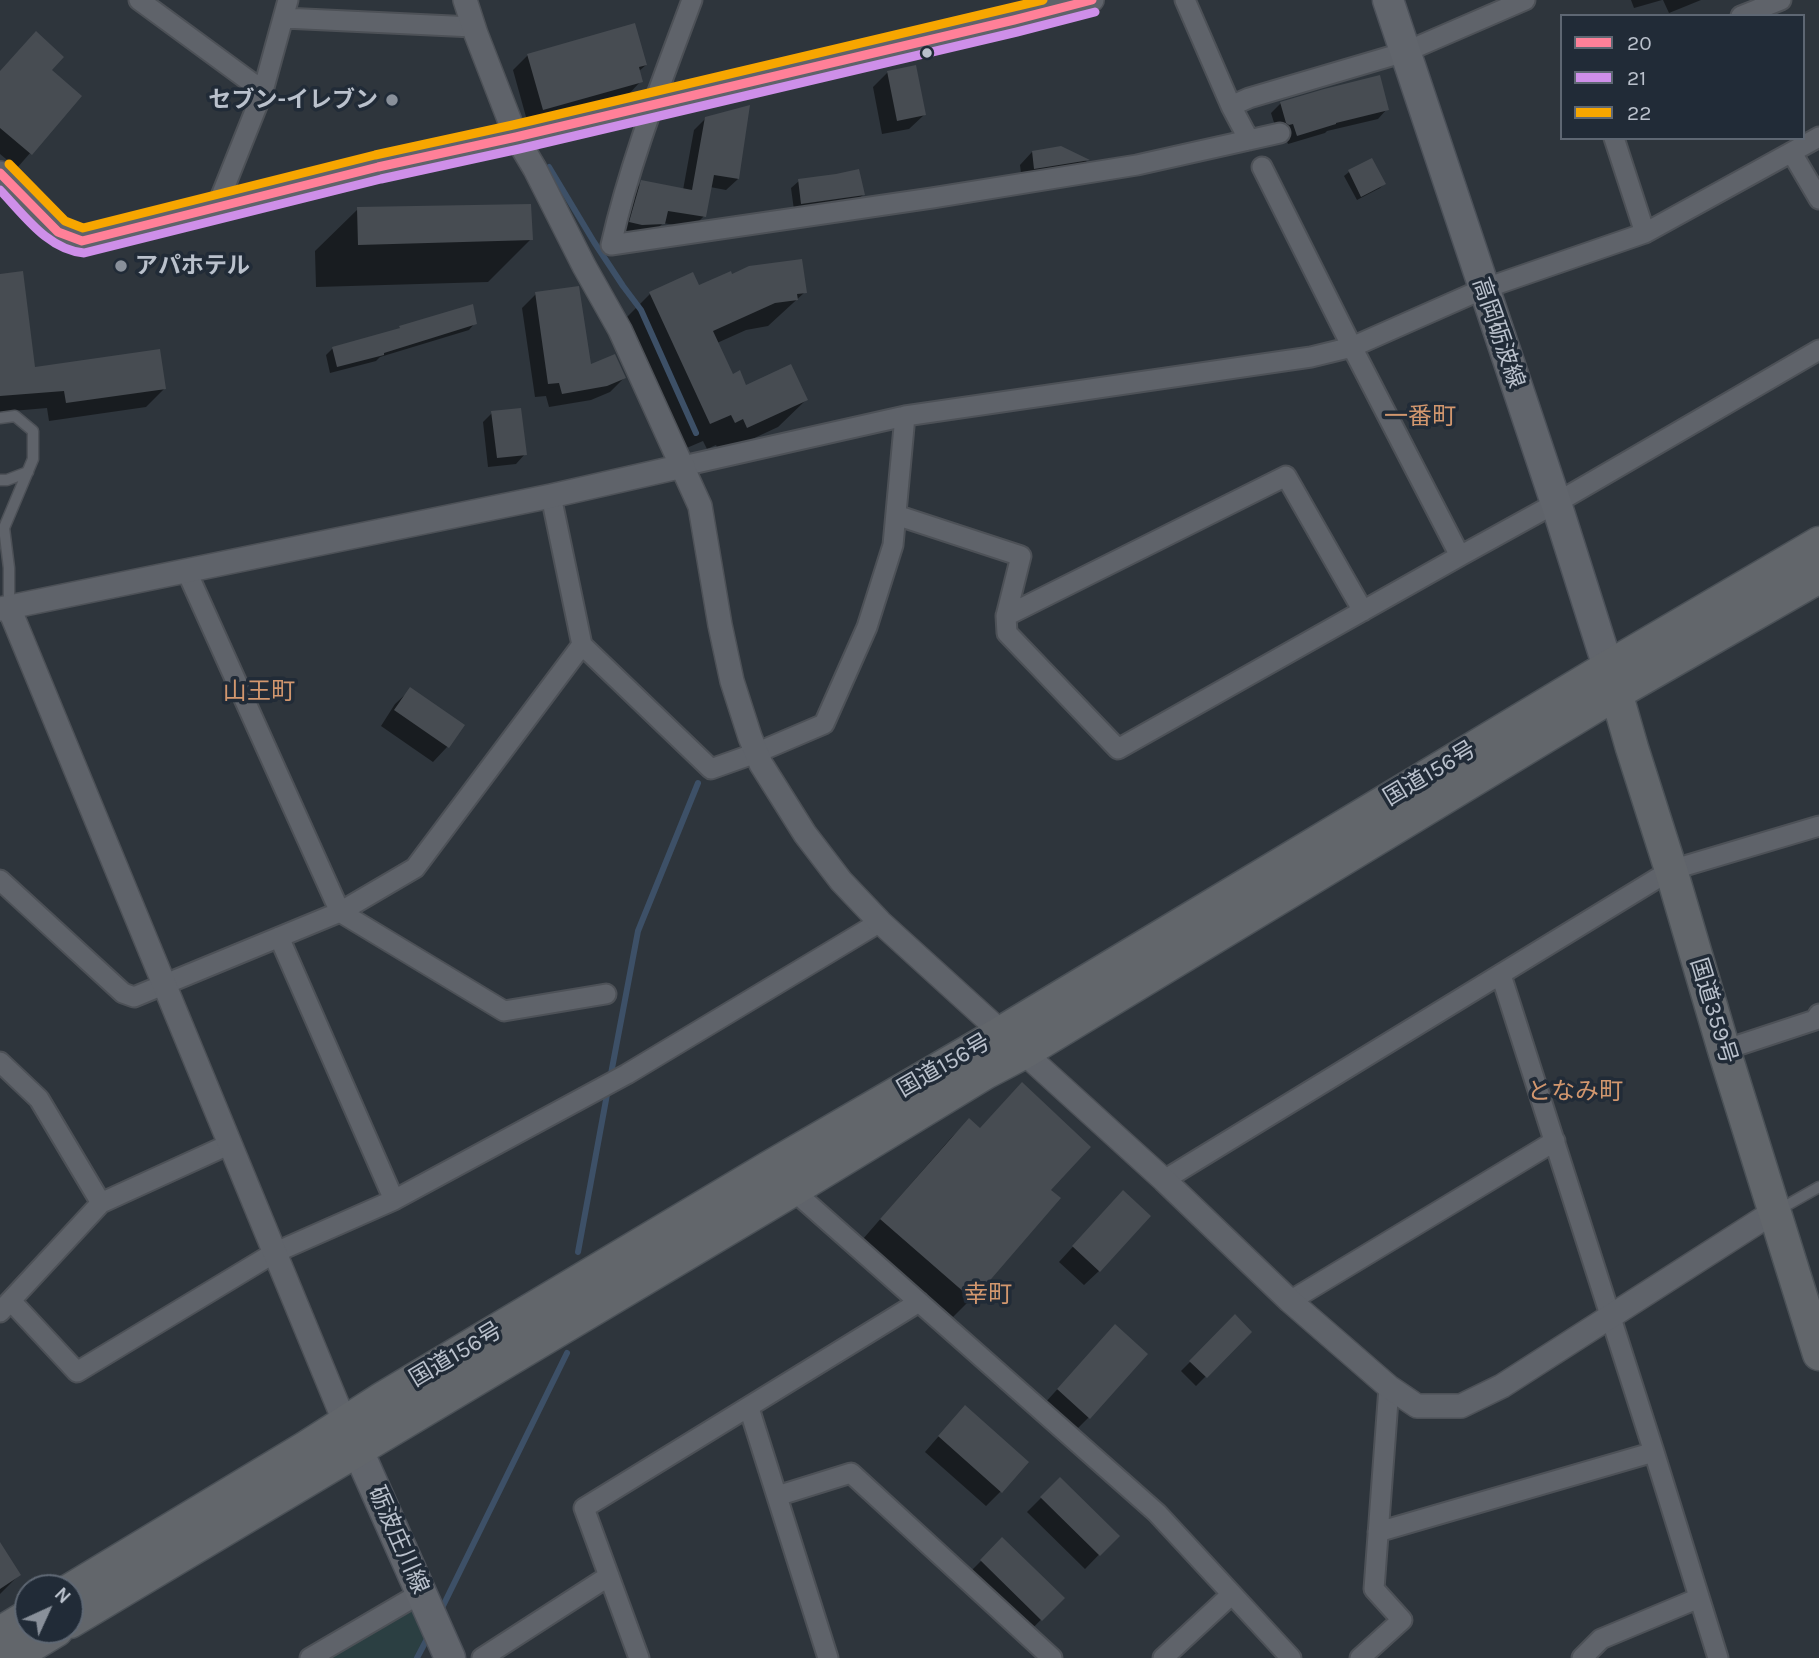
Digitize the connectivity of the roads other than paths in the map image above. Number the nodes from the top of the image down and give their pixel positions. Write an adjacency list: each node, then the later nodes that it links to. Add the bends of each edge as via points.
1 (139, 0): 13 (street)
2 (465, 0): 11 (street)
3 (692, 0): 14 (street)
4 (1092, 0): 14 (street)
5 (1185, 0): 15 (street)
6 (1388, 0): 12 (main road, 高岡砺波線)
7 (1525, 0): 12 (street)
8 (1782, 0): 10 (street)
9 (286, 9): 11 (street); 13 (street)
10 (1746, 14)
11 (474, 27): 17 (street)
12 (1405, 52): 15 (street); 27 (main road, 高岡砺波線)
13 (262, 91): 25 (street)
14 (653, 104): 17 (street); 19 (street, via 611,245 1123,167)
15 (1231, 106): 19 (street)
16 (1280, 133): 19 (street)
17 (516, 137): 25 (street); 32 (street, via 620,330)
18 (1819, 137): 21 (street)
19 (1249, 140)
20 (1615, 140): 26 (street)
21 (1791, 153): 24 (street); 26 (street)
22 (1262, 167): 28 (street)
23 (0, 173): 25 (street, via 58,232 82,241)
24 (1819, 199)
25 (217, 206)
26 (1645, 233): 27 (street)
27 (1483, 289): 28 (street); 36 (main road, 高岡砺波線)
28 (1352, 347): 30 (street, via 1311,358); 39 (street)
29 (1819, 350): 36 (street)
30 (905, 416): 32 (street); 37 (street)
31 (0, 418): 33 (lane, via 15,416 33,431)
32 (683, 466): 35 (street); 47 (street, via 700,506 732,681)
33 (28, 472): 34 (lane); 42 (lane, via 4,528 9,568)
34 (0, 480)
35 (551, 496): 40 (street); 45 (street)
36 (1556, 503): 39 (street); 46 (main road, 高岡砺波線)
37 (896, 515): 44 (street, via 1021,556); 47 (street, via 893,545 867,628 824,724)
38 (1819, 543): 46 (highway, 国道156号)
39 (1460, 556): 43 (street)
40 (187, 572): 42 (street); 51 (street)
41 (1819, 577): 46 (highway, 国道156号)
42 (3, 602): 55 (street)
43 (1363, 611): 44 (street, via 1118,749 1007,634); 44 (street, via 1286,476)
44 (1006, 616)
45 (582, 645): 47 (street, via 711,769); 51 (street, via 415,868)
46 (1612, 680): 49 (highway, 国道359号); 58 (highway, 国道156号)
47 (757, 753): 52 (street, via 805,834)
48 (1819, 826): 49 (street)
49 (1671, 870): 54 (street); 59 (highway, 国道359号)
50 (0, 880): 55 (street, via 122,993 134,997)
51 (340, 912): 53 (street); 56 (street, via 504,1011)
52 (880, 922): 58 (street); 67 (street, via 627,1074)
53 (279, 937): 55 (street); 67 (street)
54 (1501, 975): 61 (street); 64 (street)
55 (164, 986): 62 (street)
56 (606, 994)
57 (1819, 1014): 59 (street, via 1815,1020)
58 (1013, 1042): 63 (highway, 国道156号); 64 (street); 66 (highway, 国道156号, via 985,1073)
59 (1724, 1050): 69 (highway, 国道359号)
60 (0, 1062): 68 (street, via 39,1099)
61 (1555, 1141): 71 (street); 74 (street)
62 (230, 1144): 68 (street); 70 (street)
63 (768, 1168): 66 (street); 78 (highway, 国道156号)
64 (1164, 1180): 71 (street)
65 (1819, 1187): 69 (lane)
66 (793, 1190): 72 (street); 78 (highway, 国道156号)
67 (394, 1200): 70 (street)
68 (101, 1203): 73 (street)
69 (1775, 1211): 74 (street); 75 (highway, 国道359号)
70 (274, 1253): 73 (street, via 77,1372); 78 (street)
71 (1290, 1301): 76 (street)
72 (919, 1303): 77 (street); 85 (street, via 1157,1513)
73 (5, 1306)
74 (1610, 1316): 76 (street, via 1502,1386 1461,1406 1417,1406); 79 (street)
75 (1819, 1354)
76 (1389, 1387): 81 (street)
77 (749, 1408): 80 (street); 82 (street, via 584,1508)
78 (352, 1436): 83 (highway, 国道156号); 84 (main road, 砺波庄川線); 87 (highway, 国道156号)
79 (1654, 1452): 81 (street); 86 (street)
80 (776, 1496): 94 (street); 95 (street, via 851,1473)
81 (1378, 1532): 98 (street, via 1374,1589 1402,1620)
82 (609, 1576): 92 (street); 93 (street)
83 (84, 1582)
84 (421, 1593): 90 (street); 91 (main road, 砺波庄川線)
85 (1232, 1594): 96 (street); 97 (street)
86 (1699, 1598): 99 (street, via 1601,1639); 100 (street)
87 (84, 1613)
88 (34, 1644): 89 (highway)
89 (10, 1658)
90 (310, 1658)
91 (450, 1658)
92 (482, 1658)
93 (639, 1658)
94 (828, 1658)
95 (1052, 1658)
96 (1163, 1658)
97 (1291, 1658)
98 (1360, 1658)
99 (1582, 1658)
100 (1718, 1658)

